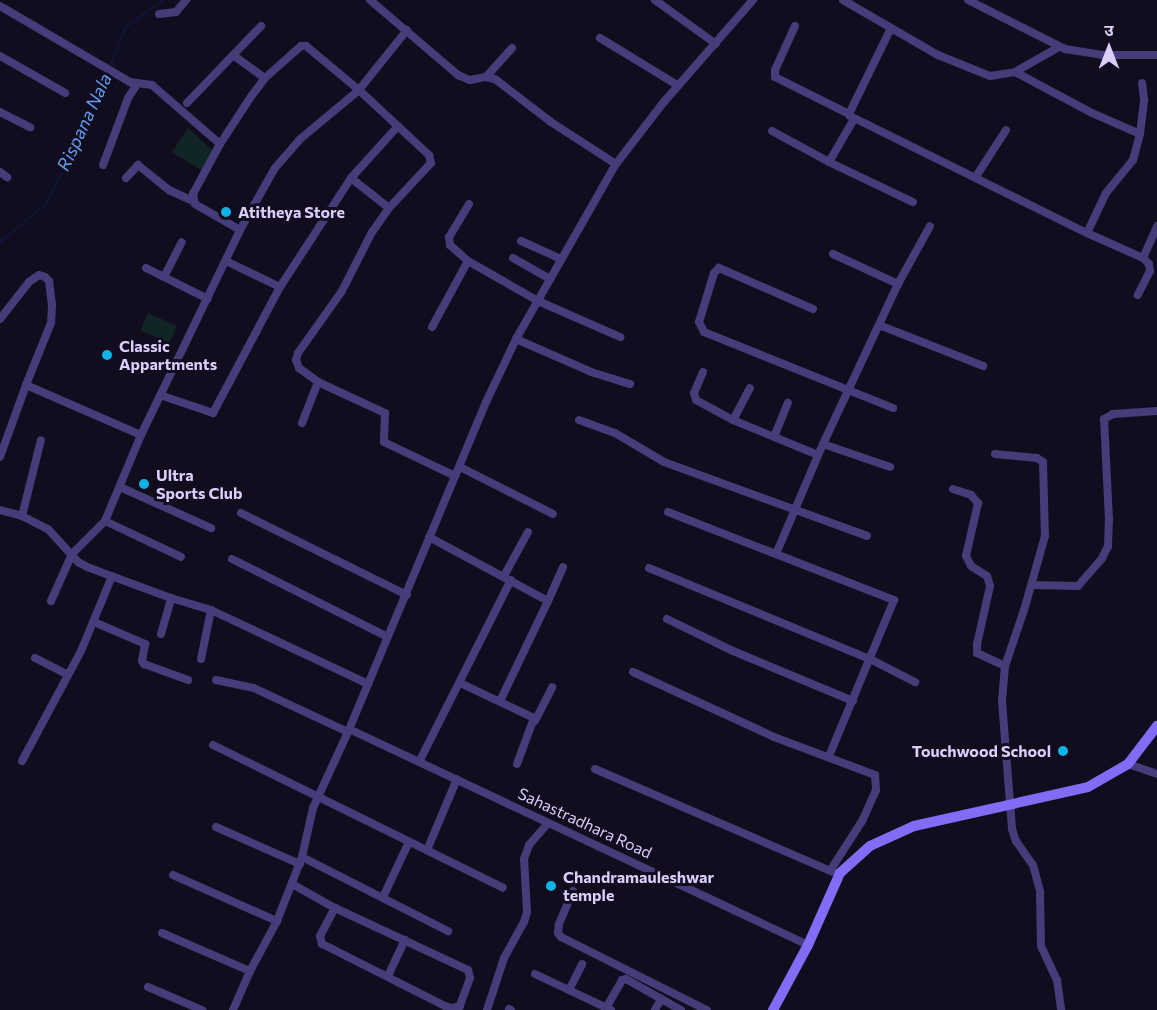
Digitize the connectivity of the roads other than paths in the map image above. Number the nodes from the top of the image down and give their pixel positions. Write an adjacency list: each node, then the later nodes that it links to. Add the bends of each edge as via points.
1 (186, 0): 8 (street, via 176,12)
2 (370, 0): 12 (street)
3 (655, 0): 14 (street)
4 (753, 0): 14 (street)
5 (843, 0): 11 (street)
6 (968, 0): 15 (street)
7 (0, 6): 23 (street)
8 (159, 14)
9 (261, 26): 17 (street)
10 (795, 26): 30 (street, via 775,77)
11 (891, 28): 20 (street, via 972,71 990,76); 30 (street)
12 (408, 30): 21 (street, via 458,75 470,80); 26 (street)
13 (600, 38): 25 (street)
14 (716, 44): 25 (street)
15 (1059, 47): 18 (street, via 1101,55); 20 (street)
16 (512, 48): 21 (street)
17 (233, 55): 22 (street); 28 (street)
18 (1157, 55)
19 (0, 56): 27 (street)
20 (1015, 72): 35 (street)
21 (486, 77): 38 (street, via 495,79)
22 (265, 78): 26 (street, via 301,46 306,46); 36 (street)
23 (133, 83): 36 (street, via 155,87); 39 (street)
24 (1142, 83): 35 (street)
25 (679, 86): 38 (street)
26 (358, 90): 31 (street); 49 (street, via 288,152)
27 (65, 93)
28 (187, 103)
29 (0, 112): 32 (street)
30 (852, 116): 37 (street); 42 (street)
31 (398, 126): 41 (street); 46 (street, via 429,155 431,163)
32 (30, 127)
33 (1006, 130): 42 (street)
34 (772, 131): 37 (street)
35 (1140, 134): 50 (street, via 1133,160 1106,193)
36 (220, 144): 43 (street)
37 (830, 162): 44 (street)
38 (616, 164): 56 (street)
39 (104, 165)
40 (126, 178): 43 (street, via 138,165 169,190)
41 (351, 178): 46 (street); 63 (street)
42 (975, 178): 50 (street)
43 (193, 201): 49 (street)
44 (913, 202)
45 (469, 204): 58 (street, via 448,242)
46 (389, 208): 75 (street, via 364,245 342,291 298,353 299,368)
47 (930, 226): 62 (street)
48 (1157, 226): 55 (street)
49 (240, 230): 57 (street)
50 (1087, 232): 55 (street)
51 (521, 241): 56 (street)
52 (182, 242): 60 (street)
53 (833, 254): 62 (street)
54 (513, 258): 61 (street)
55 (1143, 258): 64 (street, via 1150,271)
56 (561, 260): 61 (street)
57 (226, 261): 63 (street); 65 (street)
58 (468, 261): 66 (street); 70 (street)
59 (146, 268): 60 (street)
60 (164, 277): 65 (street)
61 (550, 279): 66 (street)
62 (898, 284): 69 (street)
63 (280, 287): 80 (street, via 213,413)
64 (1138, 295)
65 (208, 299): 80 (street)
66 (538, 301): 71 (street); 72 (street)
67 (813, 309): 79 (street, via 719,268 699,322 704,332)
68 (0, 319): 77 (street, via 35,277 48,280 51,323)
69 (879, 325): 73 (street); 79 (street)
70 (432, 327)
71 (620, 336)
72 (516, 339): 76 (street, via 591,372); 94 (street)
73 (983, 366)
74 (703, 372): 85 (street, via 695,399)
75 (318, 382): 86 (street); 96 (street, via 383,411 384,442)
76 (630, 384)
77 (26, 385): 87 (street); 93 (street)
78 (750, 388): 85 (street)
79 (848, 392): 82 (street); 90 (street)
80 (160, 395): 87 (street)
81 (788, 403): 88 (street)
82 (893, 408)
83 (1157, 411): 118 (street, via 1113,414 1104,419 1109,520 1108,546 1102,558 1078,586)
84 (579, 420): 99 (street, via 615,433 664,462)
85 (733, 420): 88 (street)
86 (302, 423)
87 (141, 435): 97 (street)
88 (774, 437): 92 (street)
89 (41, 440): 104 (street)
90 (823, 444): 92 (street); 95 (street)
91 (994, 454): 118 (street, via 1043,462 1046,528)
92 (818, 455): 99 (street)
93 (0, 457)
94 (460, 467): 96 (street); 103 (street)
95 (890, 467)
96 (455, 476): 109 (street)
97 (120, 487): 105 (street); 106 (street)
98 (952, 489): 131 (street, via 971,495 978,503 966,556 971,566 987,576 990,586 977,653)
99 (795, 509): 108 (street); 111 (street)
100 (0, 510): 104 (street)
101 (668, 512): 111 (street)
102 (241, 513): 119 (street)
103 (553, 514)
104 (22, 516): 110 (street, via 48,529)
105 (105, 520): 110 (street); 112 (street)
106 (211, 528)
107 (528, 532): 117 (street)
108 (867, 536)
109 (429, 537): 117 (street); 119 (street)
110 (72, 554): 116 (street, via 87,567); 122 (street)
111 (776, 554): 130 (street, via 893,599)
112 (182, 556)
113 (232, 559): 127 (street)
114 (563, 567): 121 (street)
115 (649, 568): 130 (street)
116 (112, 576): 120 (street); 125 (street)
117 (507, 578): 121 (street); 137 (street)
118 (1031, 585): 131 (street)
119 (407, 595): 127 (street)
120 (171, 598): 123 (street); 126 (street)
121 (548, 600): 140 (street)
122 (51, 601)
123 (211, 610): 129 (street); 138 (street)
124 (667, 619): 141 (street, via 716,644)
125 (94, 622): 133 (street); 134 (street, via 145,644 144,664)
126 (161, 634)
127 (388, 637): 138 (street)
128 (34, 658): 133 (street)
129 (201, 659)
130 (870, 659): 136 (street); 141 (street)
131 (1005, 666): 155 (street, via 1002,701)
132 (633, 672): 146 (street, via 774,737)
133 (68, 675): 147 (street)
134 (188, 680)
135 (216, 680): 144 (street, Sahastradhara Road, via 254,688)
136 (915, 682)
137 (460, 683): 140 (street); 148 (street)
138 (368, 684): 144 (street)
139 (552, 687): 142 (street)
140 (500, 701): 142 (street)
141 (853, 701): 146 (street)
142 (535, 721): 149 (street)
143 (1157, 726): 150 (main road)
144 (349, 731): 148 (street, Sahastradhara Road); 154 (street)
145 (213, 745): 154 (street)
146 (829, 756): 161 (street, via 870,771 877,784)
147 (22, 761)
148 (419, 762): 153 (street, Sahastradhara Road)
149 (517, 764)
150 (1128, 764): 152 (street); 155 (main road, via 1088,787)
151 (595, 770): 161 (street)
152 (1157, 774)
153 (457, 779): 156 (street, Sahastradhara Road); 159 (street)
154 (319, 795): 158 (street); 160 (street)
155 (1010, 804): 161 (main road, via 914,826 870,846); 188 (street, via 1016,841 1033,865 1040,892 1041,946 1057,980)
156 (548, 823): 172 (street, Sahastradhara Road); 183 (street, via 529,845 524,859 527,912 504,958)
157 (216, 827): 160 (street)
158 (410, 842): 159 (street); 166 (street)
159 (427, 850): 164 (street)
160 (301, 861): 163 (street); 166 (street)
161 (835, 872): 172 (main road)
162 (173, 875): 168 (street)
163 (292, 884): 167 (street); 168 (street)
164 (503, 888)
165 (573, 891): 186 (street, via 559,924 561,937)
166 (383, 897): 169 (street)
167 (335, 908): 171 (street); 176 (street, via 322,931 322,944)
168 (277, 921): 174 (street)
169 (448, 931)
170 (162, 933): 174 (street)
171 (405, 940): 176 (street); 176 (street, via 468,970 470,978 460,1006 445,1006)
172 (808, 945): 187 (main road)
173 (582, 964): 178 (street)
174 (250, 971): 182 (street)
175 (535, 974): 178 (street)
176 (388, 976)
177 (148, 987): 181 (street)
178 (570, 990): 180 (street)
179 (661, 999): 180 (street, via 623,980); 184 (street); 185 (street)
180 (609, 1009)
181 (202, 1010)
182 (233, 1010)
183 (487, 1010)
184 (655, 1010)
185 (681, 1010)
186 (706, 1010)
187 (773, 1010)
188 (1061, 1010)

